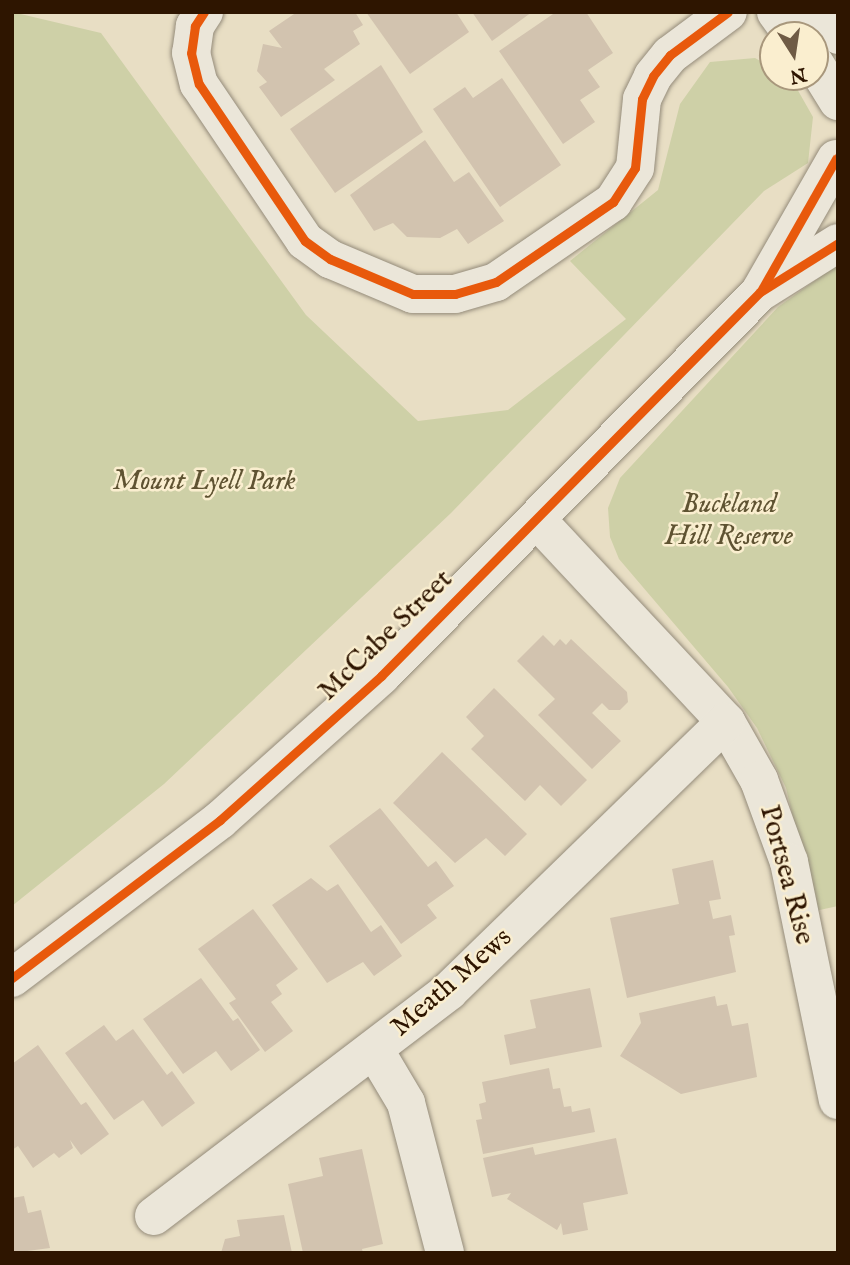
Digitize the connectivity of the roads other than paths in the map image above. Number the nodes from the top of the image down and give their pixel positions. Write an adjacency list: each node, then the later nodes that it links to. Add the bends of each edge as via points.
1 (204, 12): 2 (street, via 195,26 191,53 199,84 304,241 330,259 414,294 455,294 496,282 613,202 635,169 642,99 653,76 670,55)
2 (728, 12)
3 (819, 12): 4 (street)
4 (838, 35)
5 (837, 163): 7 (street, McCabe Street)
6 (838, 243): 7 (street, McCabe Street)
7 (760, 292): 8 (street, McCabe Street)
8 (538, 521): 9 (street, Portsea Rise); 10 (street, McCabe Street, via 380,676 220,820)
9 (726, 722): 11 (street, Meath Mews, via 449,991); 12 (street, Portsea Rise, via 759,780 789,862)
10 (12, 978)
11 (374, 1049): 13 (street, Meath Mews); 14 (street, via 406,1103)
12 (838, 1100)
13 (154, 1216)
14 (445, 1253)

